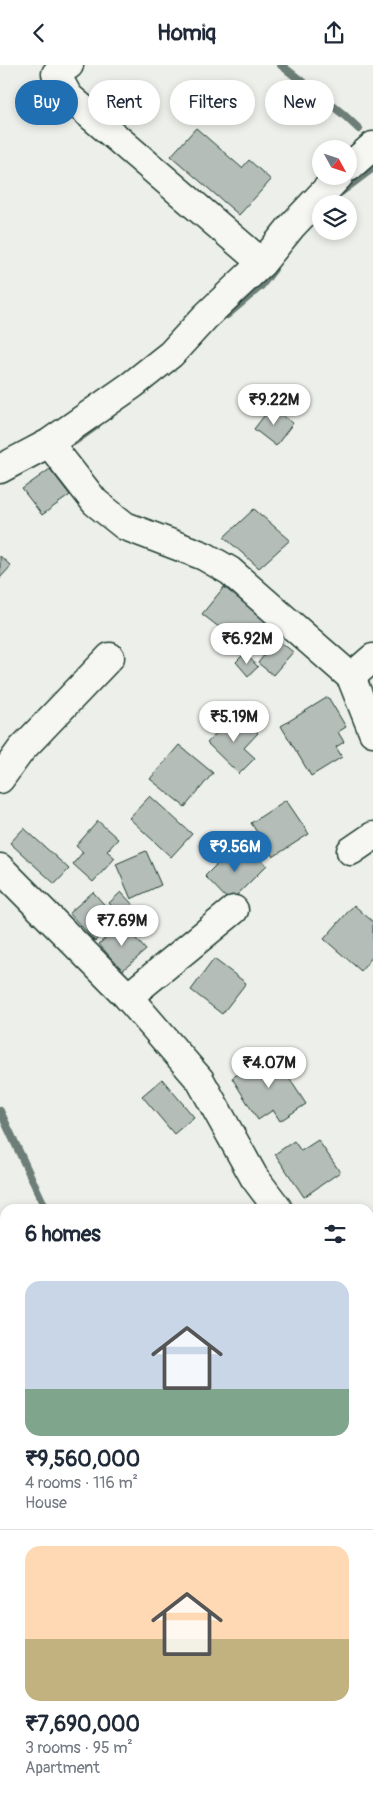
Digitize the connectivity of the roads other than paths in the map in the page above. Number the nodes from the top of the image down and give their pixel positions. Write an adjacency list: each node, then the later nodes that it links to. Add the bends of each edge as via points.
1 (69, 65): 5 (street, via 56,74 68,96)
2 (373, 146): 3 (street)
3 (358, 159)
4 (330, 185): 5 (street)
5 (262, 263): 6 (street, via 170,354)
6 (49, 443): 7 (street); 10 (street, via 95,502 126,526 204,556 230,571)
7 (0, 469)
8 (110, 657): 12 (street, via 20,751)
9 (373, 658): 10 (street)
10 (351, 677): 11 (street)
11 (373, 732)
12 (0, 779)
13 (373, 836): 14 (street)
14 (351, 851)
15 (0, 867): 17 (street)
16 (234, 910): 17 (street)
17 (128, 997): 18 (street, via 200,1080 254,1177)
18 (274, 1204)

